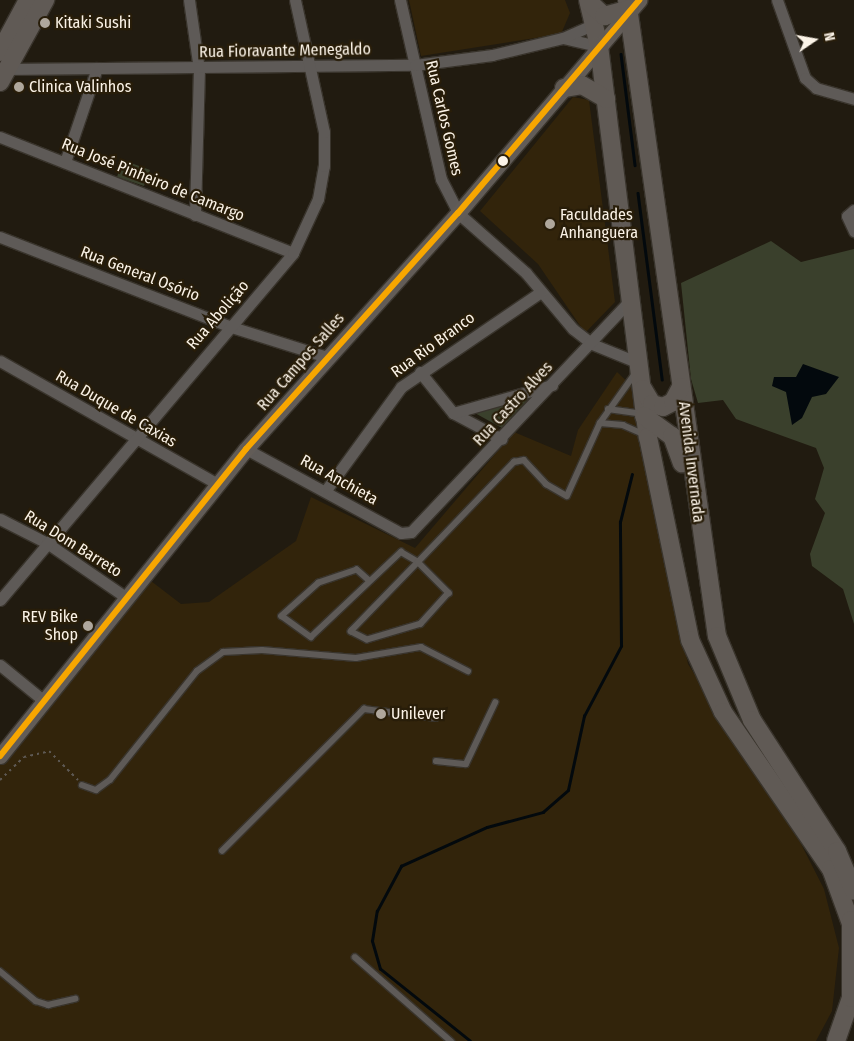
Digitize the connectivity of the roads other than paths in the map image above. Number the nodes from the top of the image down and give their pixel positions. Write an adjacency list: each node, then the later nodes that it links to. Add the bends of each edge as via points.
1 (28, 0): 12 (main road)
2 (45, 0): 17 (main road)
3 (189, 0): 15 (street)
4 (295, 0): 16 (street, Rua Abolição)
5 (400, 0): 13 (street, Rua Carlos Gomes)
6 (777, 0): 20 (street, via 805,78 816,88)
7 (588, 1): 8 (main road, via 604,16); 9 (main road, Avenida Invernada)
8 (632, 3): 11 (main road, Rua Campos Salles); 38 (main road, Avenida Invernada)
9 (595, 24): 10 (street, Rua Fioravante Menegaldo); 11 (main road, Avenida Invernada)
10 (563, 38): 11 (street, Rua Fioravante Menegaldo); 13 (street, Rua Fioravante Menegaldo, via 492,55)
11 (599, 46): 18 (main road, Rua Campos Salles); 19 (main road, Avenida Invernada)
12 (0, 52)
13 (415, 65): 16 (street, Rua Fioravante Menegaldo); 24 (street, Rua Carlos Gomes, via 441,179)
14 (97, 68): 15 (street, Rua Fioravante Menegaldo); 17 (street, Rua Fioravante Menegaldo); 22 (street)
15 (199, 69): 16 (street, Rua Fioravante Menegaldo); 25 (street)
16 (311, 69): 28 (street, Rua Abolição, via 324,132 324,166 318,200)
17 (3, 76)
18 (564, 88): 19 (main road, via 582,85); 24 (main road, Rua Campos Salles)
19 (606, 99): 30 (main road, Avenida Invernada)
20 (854, 99)
21 (0, 137): 22 (street, Rua José Pinheiro de Camargo)
22 (65, 162): 25 (street, Rua José Pinheiro de Camargo)
23 (854, 210): 26 (street, via 847,216)
24 (458, 213): 29 (street, Rua Carlos Gomes); 33 (main road, Rua Campos Salles)
25 (195, 215): 28 (street, Rua José Pinheiro de Camargo)
26 (854, 231)
27 (0, 237): 31 (street, Rua General Osório)
28 (293, 253): 31 (street, Rua Abolição)
29 (541, 292): 32 (street, Rua Carlos Gomes); 35 (street, Rua Rio Branco)
30 (631, 298): 32 (street, Rua Castro Alves); 36 (main road, Avenida Invernada)
31 (228, 326): 33 (street, Rua General Osório); 46 (street, Rua Abolição)
32 (592, 344): 36 (street, Rua Carlos Gomes); 37 (street, Rua Castro Alves)
33 (327, 357): 47 (main road, Rua Campos Salles)
34 (0, 361): 46 (street, Rua Duque de Caxias)
35 (420, 372): 40 (street); 49 (street, Rua Rio Branco, via 384,406)
36 (640, 372): 38 (main road, via 652,404 663,407 673,402); 39 (lane); 41 (main road, Avenida Invernada)
37 (554, 385): 40 (street); 45 (street, Rua Castro Alves)
38 (681, 387): 50 (main road, Avenida Invernada)
39 (608, 409): 41 (lane, via 632,410); 42 (lane)
40 (453, 413): 45 (street)
41 (644, 416): 43 (main road); 44 (main road, Avenida Invernada)
42 (600, 423): 44 (lane, via 623,425); 54 (lane, via 567,496 519,460)
43 (665, 431): 44 (main road); 50 (main road, via 677,442 684,481)
44 (648, 437): 59 (main road, Avenida Invernada)
45 (502, 439): 52 (street, Rua Castro Alves)
46 (135, 440): 48 (street, Rua Duque de Caxias); 53 (street, Rua Abolição)
47 (246, 449): 48 (main road, Rua Campos Salles); 49 (street, Rua Anchieta)
48 (217, 484): 56 (main road, Rua Campos Salles)
49 (326, 490): 52 (street, Rua Anchieta, via 401,533)
50 (696, 506): 58 (main road, Avenida Invernada)
51 (0, 519): 53 (street, Rua Dom Barreto)
52 (416, 529)
53 (47, 543): 56 (street, Rua Dom Barreto); 57 (street, Rua Abolição)
54 (418, 562): 54 (lane, via 448,591 448,597 416,627 368,640 354,637 352,630); 55 (lane, via 397,553)
55 (368, 580): 55 (lane, via 358,570 319,583 282,616 311,637)
56 (127, 598): 63 (main road, Rua Campos Salles)
57 (0, 600)
58 (717, 636): 59 (main road, via 701,643); 66 (main road, Avenida Invernada, via 736,689)
59 (690, 640): 62 (main road, Avenida Invernada)
60 (0, 665): 63 (street)
61 (468, 671): 69 (lane, via 421,647 356,658 262,650 224,652 197,671 110,780 96,790)
62 (713, 695): 66 (main road, via 752,736); 72 (main road, Avenida Invernada, via 815,841)
63 (44, 701): 67 (main road, Rua Campos Salles)
64 (496, 703): 68 (lane, via 466,764)
65 (435, 718): 70 (lane, via 364,709)
66 (759, 732): 71 (main road, Avenida Invernada, via 837,851)
67 (0, 756)
68 (436, 761)
69 (82, 785)
70 (222, 851)
71 (854, 891)
72 (852, 924): 77 (main road, via 851,998)
73 (355, 956): 76 (lane)
74 (0, 971): 75 (lane, via 36,1001 48,1005)
75 (75, 999)
76 (451, 1041)
77 (836, 1041)

